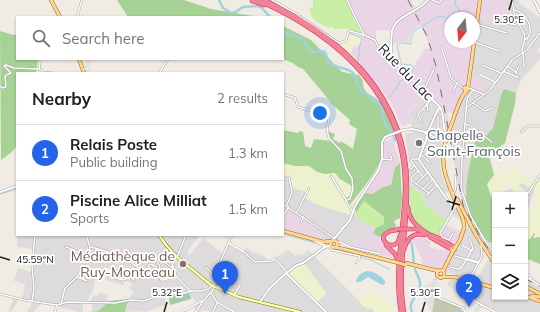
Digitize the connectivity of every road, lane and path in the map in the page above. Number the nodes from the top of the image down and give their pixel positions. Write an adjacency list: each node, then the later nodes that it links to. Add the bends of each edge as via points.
1 (50, 0): 17 (main road)
2 (82, 0): 18 (street)
3 (257, 0): 19 (highway)
4 (264, 0): 95 (highway, via 320,33 350,58 376,86 390,108 401,137 406,163)
5 (272, 0): 25 (street, via 339,43 346,41 350,31)
6 (346, 0): 25 (street, Rue du Lac)
7 (428, 0): 32 (street, via 396,24 392,30)
8 (432, 0): 9 (street, via 439,3)
9 (442, 0)
10 (480, 0): 15 (main road)
11 (512, 0): 14 (street)
12 (534, 0): 16 (street)
13 (252, 1): 19 (highway)
14 (514, 10): 21 (street); 26 (street, via 524,15 531,29 530,36)
15 (478, 12)
16 (540, 12)
17 (59, 16)
18 (78, 16)
19 (289, 16): 111 (highway, via 315,32 345,56 368,80 385,105 396,129 403,156 405,187)
20 (504, 22): 21 (street, via 515,25)
21 (518, 23): 26 (street)
22 (480, 25): 23 (street)
23 (507, 33)
24 (540, 33): 31 (street)
25 (364, 36): 32 (street, Rue du Lac, via 375,40)
26 (525, 40): 31 (street)
27 (480, 44): 30 (street)
28 (441, 46): 51 (street, via 451,77)
29 (473, 48): 53 (main road)
30 (499, 51)
31 (523, 53): 38 (street); 40 (street)
32 (389, 56): 54 (street, Rue du Lac)
33 (79, 60): 43 (main road)
34 (88, 60): 43 (street, via 88,69)
35 (167, 60): 46 (street)
36 (40, 62): 41 (street)
37 (482, 65): 47 (street)
38 (507, 66): 39 (street, via 516,73); 44 (street)
39 (519, 66)
40 (524, 67)
41 (39, 68): 45 (street); 52 (street, via 4,66 11,73 5,76 6,87)
42 (434, 69): 54 (street)
43 (84, 71)
44 (503, 71): 47 (street); 49 (street)
45 (43, 72)
46 (160, 72)
47 (501, 73): 50 (street)
48 (479, 74): 50 (street)
49 (519, 78)
50 (495, 82): 58 (street, via 490,90)
51 (457, 83): 53 (street); 56 (street)
52 (0, 86)
53 (466, 89): 55 (street); 72 (main road)
54 (424, 90): 59 (street, Rue du Lac)
55 (473, 90): 58 (street); 63 (street, via 467,98)
56 (453, 92)
57 (284, 94): 100 (street, via 295,98 298,107 329,119 329,138 341,151 352,178 352,197)
58 (483, 94): 60 (street)
59 (432, 99): 61 (street); 62 (street, Rue du Lac)
60 (472, 103): 63 (street); 64 (street, via 485,111)
61 (427, 104): 65 (street); 67 (street, via 418,113)
62 (440, 107): 71 (street, via 435,113); 72 (street, Rue du Lac)
63 (466, 108): 68 (street)
64 (494, 108)
65 (428, 111)
66 (438, 116): 71 (street, via 438,138)
67 (422, 122)
68 (466, 124): 73 (street); 108 (street, via 461,188)
69 (540, 126): 70 (street, via 528,126)
70 (521, 132)
71 (428, 133): 75 (street); 77 (street, bridge, via 412,129 385,137 382,142)
72 (448, 135): 97 (main road, via 443,163 445,176)
73 (492, 142)
74 (390, 154): 77 (street, via 392,160)
75 (420, 155): 76 (street); 78 (street)
76 (419, 158): 79 (street, via 411,160); 82 (street)
77 (382, 159): 105 (street, via 378,171)
78 (430, 163)
79 (414, 166): 80 (street); 81 (street)
80 (410, 170)
81 (418, 171): 87 (street); 89 (street, via 411,178)
82 (428, 172): 87 (street); 88 (street)
83 (331, 176): 100 (street)
84 (455, 176): 97 (street)
85 (540, 176): 98 (street)
86 (289, 177): 103 (street, via 292,192)
87 (423, 177): 89 (street)
88 (433, 179): 90 (street); 93 (street)
89 (416, 184): 93 (street)
90 (438, 185): 96 (street); 102 (street)
91 (16, 186): 94 (street)
92 (309, 188): 104 (street)
93 (423, 189): 96 (street)
94 (0, 192)
95 (407, 193): 111 (highway); 115 (highway, via 410,218)
96 (429, 193): 99 (street)
97 (453, 193): 102 (main road)
98 (528, 194)
99 (426, 196)
100 (346, 200): 105 (street)
101 (284, 205): 103 (street)
102 (457, 205): 108 (main road); 110 (main road, via 464,220); 114 (street, via 440,233 448,240)
103 (288, 207): 104 (street); 106 (street)
104 (297, 212): 107 (street)
105 (353, 213): 126 (street, via 347,225)
106 (284, 214)
107 (303, 216): 109 (street); 126 (street)
108 (468, 219): 110 (main road); 127 (main road); 135 (street)
109 (301, 223)
110 (464, 228): 133 (main road)
111 (401, 229): 111 (highway, via 397,243 388,245 384,234); 115 (highway, bridge, via 417,230); 147 (highway); 156 (highway); 156 (highway, via 387,231 383,238 396,255)
112 (284, 231): 126 (main road)
113 (284, 231): 124 (main road)
114 (453, 233)
115 (429, 235): 133 (highway, via 441,239); 147 (highway, via 418,234 408,239)
116 (35, 236): 190 (street)
117 (86, 236): 131 (street)
118 (160, 236): 137 (main road)
119 (186, 236): 144 (street)
120 (229, 236): 123 (street)
121 (232, 236): 123 (street)
122 (469, 238): 136 (street, via 474,246)
123 (230, 239): 125 (street)
124 (315, 241): 126 (main road); 132 (street)
125 (228, 243): 158 (street, via 244,252 254,262 275,259); 160 (street)
126 (331, 243): 128 (main road); 128 (main road); 132 (street); 149 (street, via 332,250 359,256)
127 (481, 243): 139 (main road); 142 (street)
128 (336, 245): 138 (street, via 340,242 350,248); 161 (main road, bridge)
129 (462, 245): 136 (street)
130 (66, 247): 140 (street)
131 (90, 247): 134 (street); 140 (street)
132 (324, 248): 158 (street)
133 (452, 248): 161 (main road)
134 (100, 250): 143 (street); 145 (street)
135 (492, 250)
136 (472, 251): 146 (street)
137 (171, 252): 144 (main road); 151 (street, via 167,255)
138 (381, 254)
139 (488, 255): 142 (street); 148 (main road)
140 (88, 256): 164 (street)
141 (455, 256): 146 (street)
142 (482, 256): 150 (street)
143 (98, 257)
144 (177, 257): 177 (main road)
145 (125, 259): 159 (street, via 120,268); 169 (street, via 144,273)
146 (467, 259): 150 (street); 154 (street, via 460,269)
147 (402, 260): 205 (highway)
148 (492, 260)
149 (356, 263)
150 (478, 263): 157 (street)
151 (174, 266): 155 (street, via 170,267 157,257 160,267); 163 (street)
152 (141, 267): 155 (street, via 147,272 150,264)
153 (206, 267): 160 (street)
154 (450, 267)
155 (158, 270): 163 (street, via 158,277 161,280)
156 (399, 270): 205 (highway)
157 (474, 271): 167 (street); 174 (street, via 472,276)
158 (287, 272): 192 (street); 204 (street)
159 (127, 274): 165 (street, via 123,280); 171 (street)
160 (216, 274): 166 (street)
161 (441, 274): 167 (main road); 172 (street); 172 (street); 178 (main road)
162 (528, 275): 170 (street)
163 (176, 276): 182 (street)
164 (77, 277): 173 (street); 194 (street, via 65,288)
165 (113, 277)
166 (216, 277): 177 (street); 180 (street, via 222,282)
167 (460, 277): 174 (main road)
168 (528, 278): 170 (street)
169 (141, 279)
170 (531, 279): 176 (street)
171 (134, 280)
172 (435, 280): 206 (street, via 438,288 436,297 462,308)
173 (87, 281)
174 (476, 281): 179 (main road)
175 (240, 285): 185 (street)
176 (540, 285)
177 (213, 286): 180 (main road); 182 (street, via 205,290); 183 (street)
178 (492, 286)
179 (492, 286)
180 (218, 288): 185 (main road)
181 (528, 288): 188 (main road)
182 (190, 291): 194 (street, via 181,294 166,292 144,301)
183 (211, 293): 189 (street); 191 (street)
184 (0, 294): 190 (street)
185 (234, 294): 192 (main road)
186 (528, 296): 188 (main road)
187 (467, 297): 193 (street)
188 (540, 298)
189 (204, 300): 199 (street); 200 (street)
190 (32, 301): 195 (street)
191 (217, 302): 201 (street); 202 (street)
192 (260, 302): 203 (main road)
193 (478, 303): 196 (street); 197 (street)
194 (61, 304): 195 (street)
195 (57, 305): 198 (street)
196 (482, 305): 197 (street); 208 (street)
197 (478, 308): 207 (street)
198 (55, 312)
199 (181, 312)
200 (196, 312)
201 (213, 312)
202 (234, 312)
203 (299, 312)
204 (326, 312)
205 (403, 312)
206 (465, 312)
207 (476, 312)
208 (495, 312)

